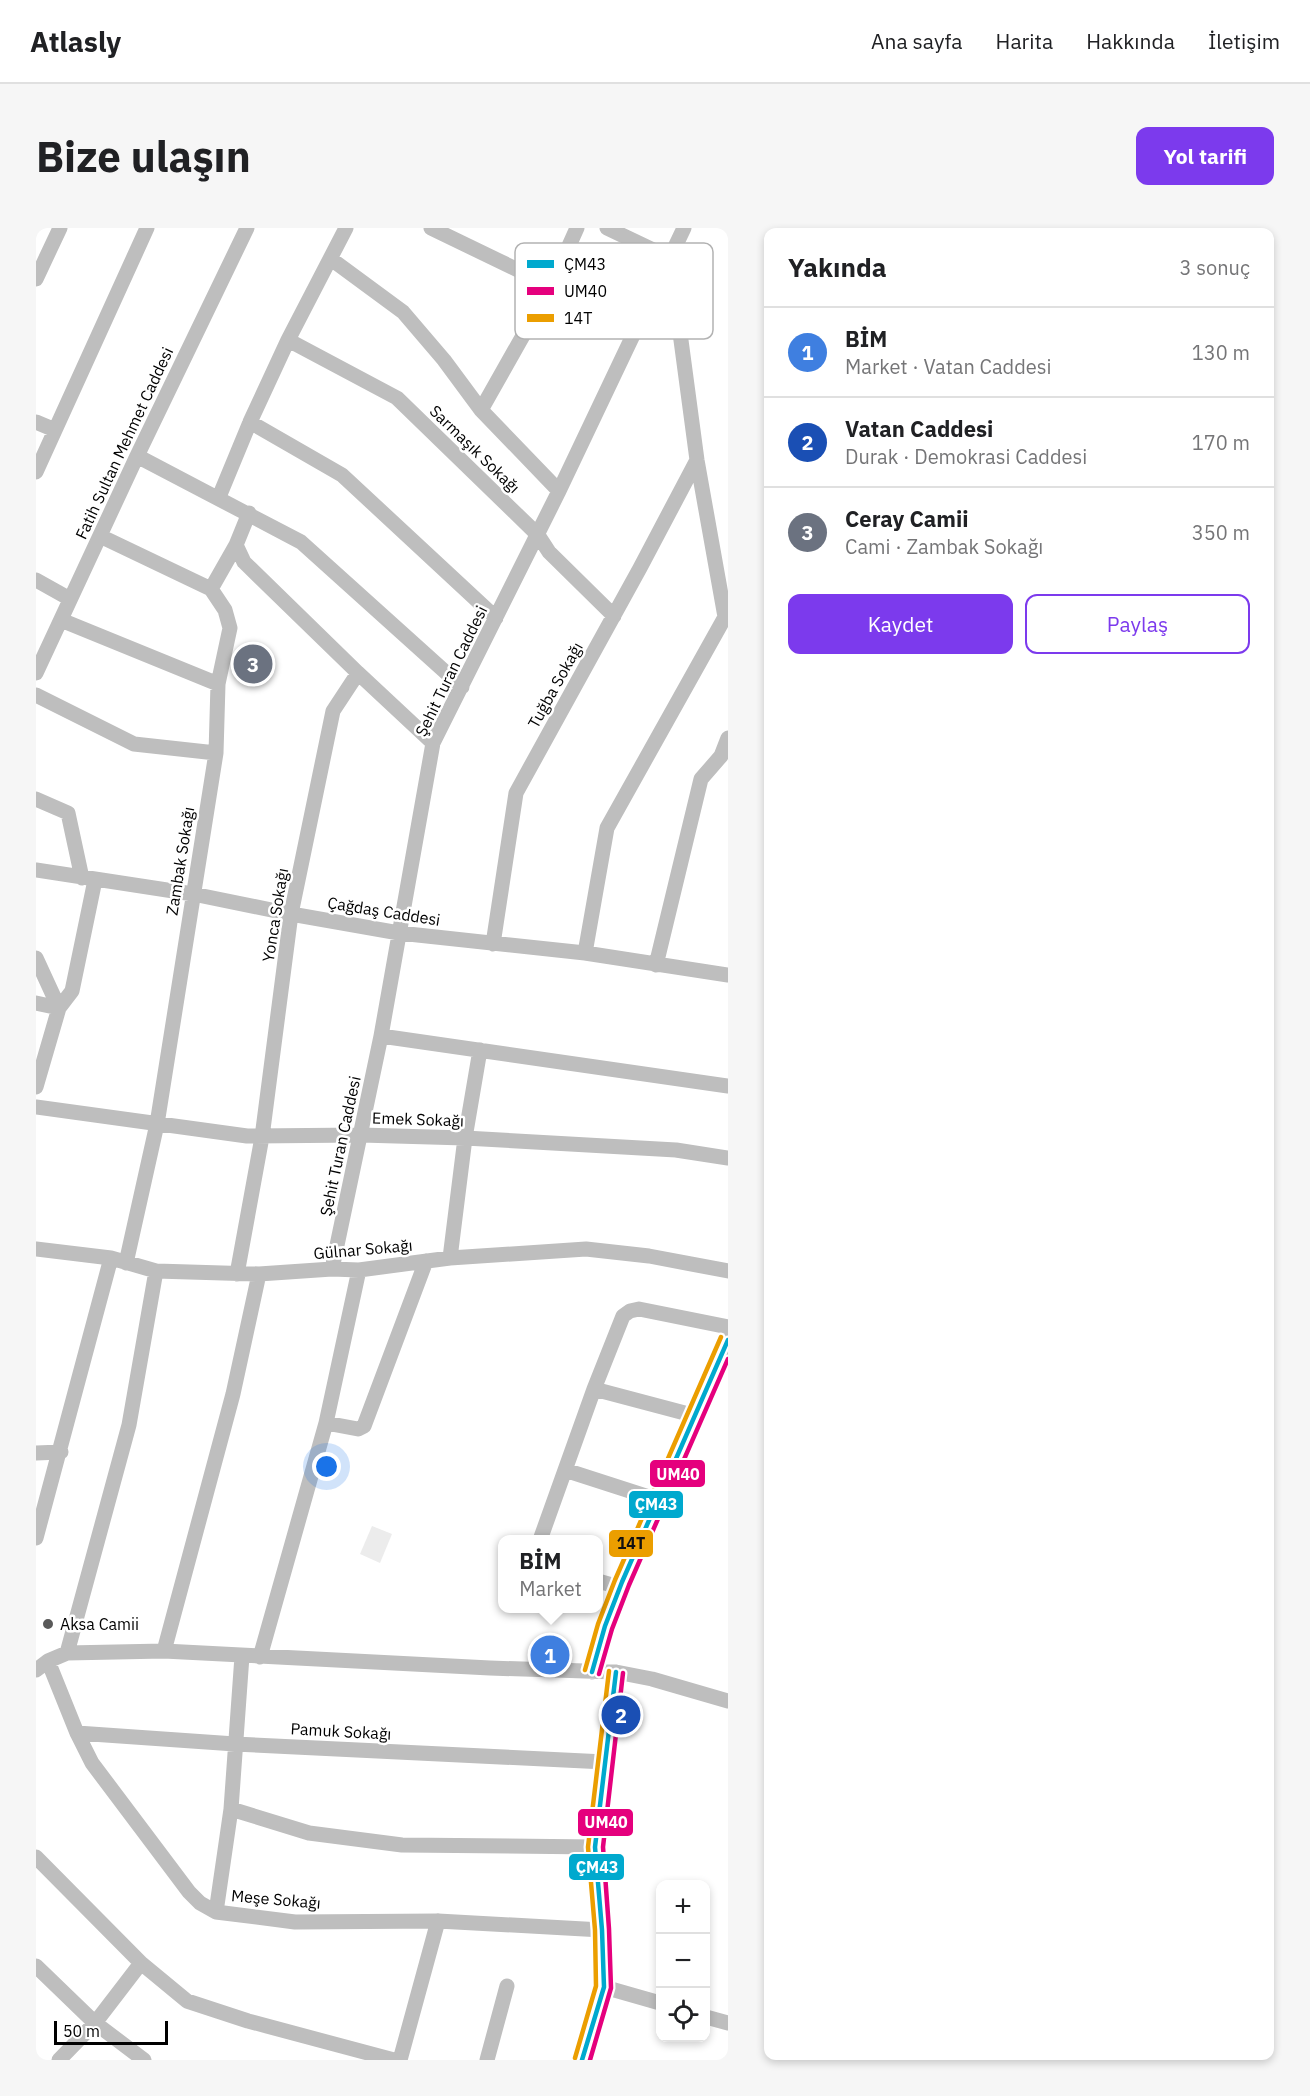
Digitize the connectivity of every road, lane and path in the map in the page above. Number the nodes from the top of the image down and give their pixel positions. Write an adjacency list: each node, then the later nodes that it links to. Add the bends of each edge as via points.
1 (60, 228): 14 (street)
2 (147, 228): 22 (street)
3 (247, 228): 23 (street, Fatih Sultan Mehmet Caddesi)
4 (346, 228): 12 (street)
5 (431, 228): 13 (street)
6 (577, 228): 9 (street)
7 (607, 228): 10 (street)
8 (684, 228): 11 (street, Şehit Turan Caddesi)
9 (570, 243)
10 (638, 243)
11 (677, 243)
12 (331, 259): 18 (street); 19 (street, via 403,312)
13 (515, 269)
14 (36, 279)
15 (521, 339): 19 (street)
16 (631, 339): 26 (street, Şehit Turan Caddesi)
17 (681, 339): 24 (street)
18 (288, 340): 21 (street); 29 (street, Sarmaşık Sokağı, via 397,398)
19 (481, 410): 26 (street)
20 (36, 422): 22 (street)
21 (250, 422): 27 (street); 37 (street, via 342,475)
22 (55, 430): 25 (street)
23 (137, 456): 27 (street); 30 (street, Fatih Sultan Mehmet Caddesi)
24 (697, 460): 35 (street, Tuğba Sokağı); 36 (street)
25 (36, 472)
26 (559, 491): 29 (street, Şehit Turan Caddesi)
27 (219, 497): 28 (street)
28 (249, 513): 31 (street); 42 (street, via 301,542)
29 (538, 535): 35 (street, Sarmaşık Sokağı, via 549,552); 37 (street, Şehit Turan Caddesi)
30 (100, 536): 33 (street); 34 (street, Fatih Sultan Mehmet Caddesi)
31 (236, 545): 33 (street); 40 (street, via 244,562)
32 (36, 580): 34 (street)
33 (211, 589): 41 (street, Zambak Sokağı, via 225,610 230,628)
34 (70, 599): 38 (street, Fatih Sultan Mehmet Caddesi)
35 (614, 615): 54 (street, Tuğba Sokağı, via 516,793)
36 (726, 617): 55 (street, via 607,828)
37 (496, 618): 42 (street, Şehit Turan Caddesi)
38 (61, 620): 39 (street, Fatih Sultan Mehmet Caddesi); 41 (street)
39 (36, 673)
40 (358, 673): 45 (street); 52 (street, Yonca Sokağı, via 333,711)
41 (218, 684): 46 (street, Zambak Sokağı)
42 (462, 687): 45 (street, Şehit Turan Caddesi)
43 (36, 695): 46 (street, via 134,744)
44 (728, 738): 47 (street)
45 (434, 743): 53 (street, Şehit Turan Caddesi)
46 (216, 753): 51 (street, Zambak Sokağı)
47 (724, 757): 57 (street, via 700,779)
48 (36, 799): 50 (street, via 68,813)
49 (36, 870): 50 (street, Çağdaş Caddesi)
50 (88, 879): 51 (street, Çağdaş Caddesi); 60 (street, via 72,991)
51 (193, 894): 52 (street, Çağdaş Caddesi); 66 (street, Zambak Sokağı)
52 (291, 914): 53 (street, Çağdaş Caddesi); 68 (street, Yonca Sokağı)
53 (399, 933): 54 (street, Çağdaş Caddesi); 61 (street, Şehit Turan Caddesi)
54 (493, 944): 55 (street, Çağdaş Caddesi)
55 (585, 952): 57 (street, Çağdaş Caddesi)
56 (36, 958): 60 (street)
57 (656, 964): 58 (street, Çağdaş Caddesi)
58 (728, 975)
59 (36, 1003): 60 (street)
60 (59, 1008): 64 (street)
61 (381, 1036): 62 (street); 67 (street, Şehit Turan Caddesi)
62 (480, 1050): 63 (street); 69 (street)
63 (728, 1086)
64 (36, 1087)
65 (36, 1107): 66 (street, Emek Sokağı)
66 (157, 1124): 68 (street, Emek Sokağı); 73 (street, Zambak Sokağı)
67 (361, 1135): 68 (street, Emek Sokağı); 69 (street, Emek Sokağı); 75 (street, Şehit Turan Caddesi)
68 (262, 1137): 79 (street, Yonca Sokağı)
69 (465, 1138): 70 (street, Emek Sokağı, via 676,1150); 72 (street)
70 (728, 1158)
71 (36, 1249): 73 (street, Gülnar Sokağı)
72 (450, 1258): 74 (street, Gülnar Sokağı); 77 (street, Gülnar Sokağı, via 586,1249)
73 (118, 1260): 78 (street, Gülnar Sokağı); 87 (street, Zambak Sokağı)
74 (426, 1261): 76 (street, Gülnar Sokağı); 85 (street, via 364,1426 358,1429)
75 (332, 1269): 76 (street, Gülnar Sokağı); 80 (street, Gülnar Sokağı)
76 (359, 1270): 85 (street)
77 (728, 1270)
78 (156, 1271): 79 (street, Gülnar Sokağı); 95 (street, via 129,1425)
79 (237, 1274): 80 (street, Gülnar Sokağı)
80 (259, 1275): 94 (street, via 233,1394)
81 (728, 1327): 83 (street, via 639,1309 630,1311 623,1316)
82 (728, 1340): 84 (street)
83 (594, 1389): 84 (street); 88 (street)
84 (696, 1416): 89 (street)
85 (326, 1423): 97 (street)
86 (36, 1452): 87 (street)
87 (61, 1452): 91 (street, Zambak Sokağı)
88 (566, 1470): 89 (street); 90 (street)
89 (658, 1500): 93 (street)
90 (542, 1535)
91 (36, 1538)
92 (603, 1582): 93 (street)
93 (619, 1587): 99 (street)
94 (164, 1651): 95 (street); 96 (street)
95 (67, 1653): 98 (street)
96 (242, 1656): 97 (street); 103 (street)
97 (260, 1657): 99 (street)
98 (42, 1666): 102 (street, Meşe Sokağı)
99 (592, 1672): 100 (street)
100 (616, 1672): 101 (street); 104 (street)
101 (728, 1701)
102 (76, 1733): 103 (street, Pamuk Sokağı); 108 (street, Meşe Sokağı, via 92,1763 189,1892)
103 (235, 1744): 104 (street, Pamuk Sokağı); 105 (street)
104 (605, 1762): 106 (street)
105 (231, 1809): 106 (street, via 309,1833 402,1845); 108 (street)
106 (595, 1847): 110 (street)
107 (36, 1857): 111 (street)
108 (216, 1912): 109 (street, Meşe Sokağı, via 295,1922)
109 (438, 1921): 110 (street, Meşe Sokağı); 122 (street)
110 (602, 1930): 114 (street)
111 (141, 1963): 117 (street); 121 (street, via 187,2001)
112 (36, 1966): 117 (street)
113 (507, 1986): 123 (street)
114 (604, 1987): 115 (street); 124 (street)
115 (656, 2003)
116 (710, 2019): 118 (street)
117 (95, 2023): 119 (street); 120 (street)
118 (728, 2024)
119 (59, 2060)
120 (144, 2060)
121 (394, 2060)
122 (400, 2060)
123 (487, 2060)
124 (582, 2060)

